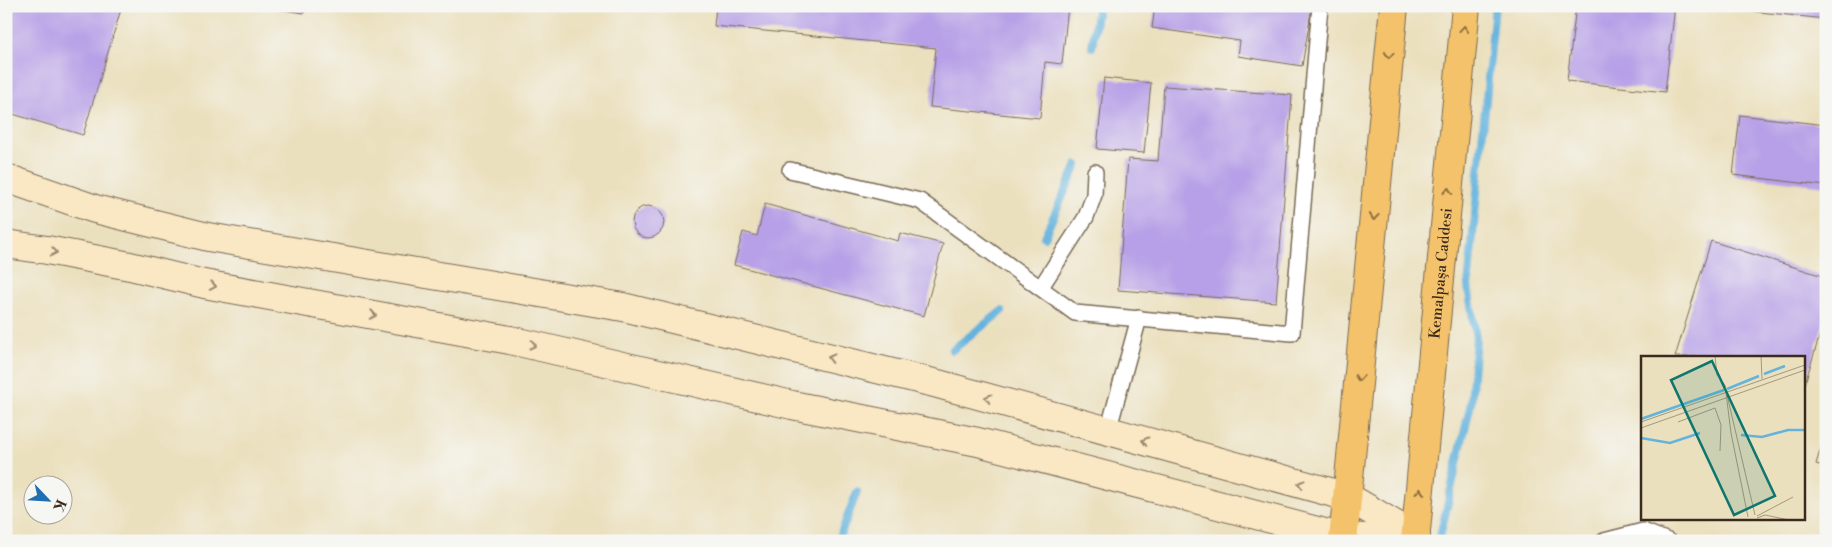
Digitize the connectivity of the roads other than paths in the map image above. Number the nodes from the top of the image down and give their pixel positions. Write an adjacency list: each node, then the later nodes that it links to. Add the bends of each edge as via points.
1 (1320, 6): 9 (lane, via 1292,333)
2 (1394, 6): 11 (main road, one-way to 11)
3 (1466, 6): 13 (main road, Kemalpaşa Caddesi, one-way to 3)
4 (790, 170): 8 (lane, via 920,201)
5 (1095, 172): 8 (lane, via 1094,195 1086,217)
6 (6, 178): 10 (street, one-way to 6, via 938,384 623,307 208,236 95,209)
7 (6, 244): 12 (street, one-way to 12, via 510,340 792,405 978,442)
8 (1041, 287): 9 (lane, via 1075,312)
9 (1139, 318): 10 (lane)
10 (1108, 431): 11 (street, one-way to 10)
11 (1348, 497): 12 (main road); 13 (street)
12 (1344, 539): 13 (street)
13 (1419, 539)
14 (1604, 541): 15 (lane, via 1643,531)
15 (1668, 541)

